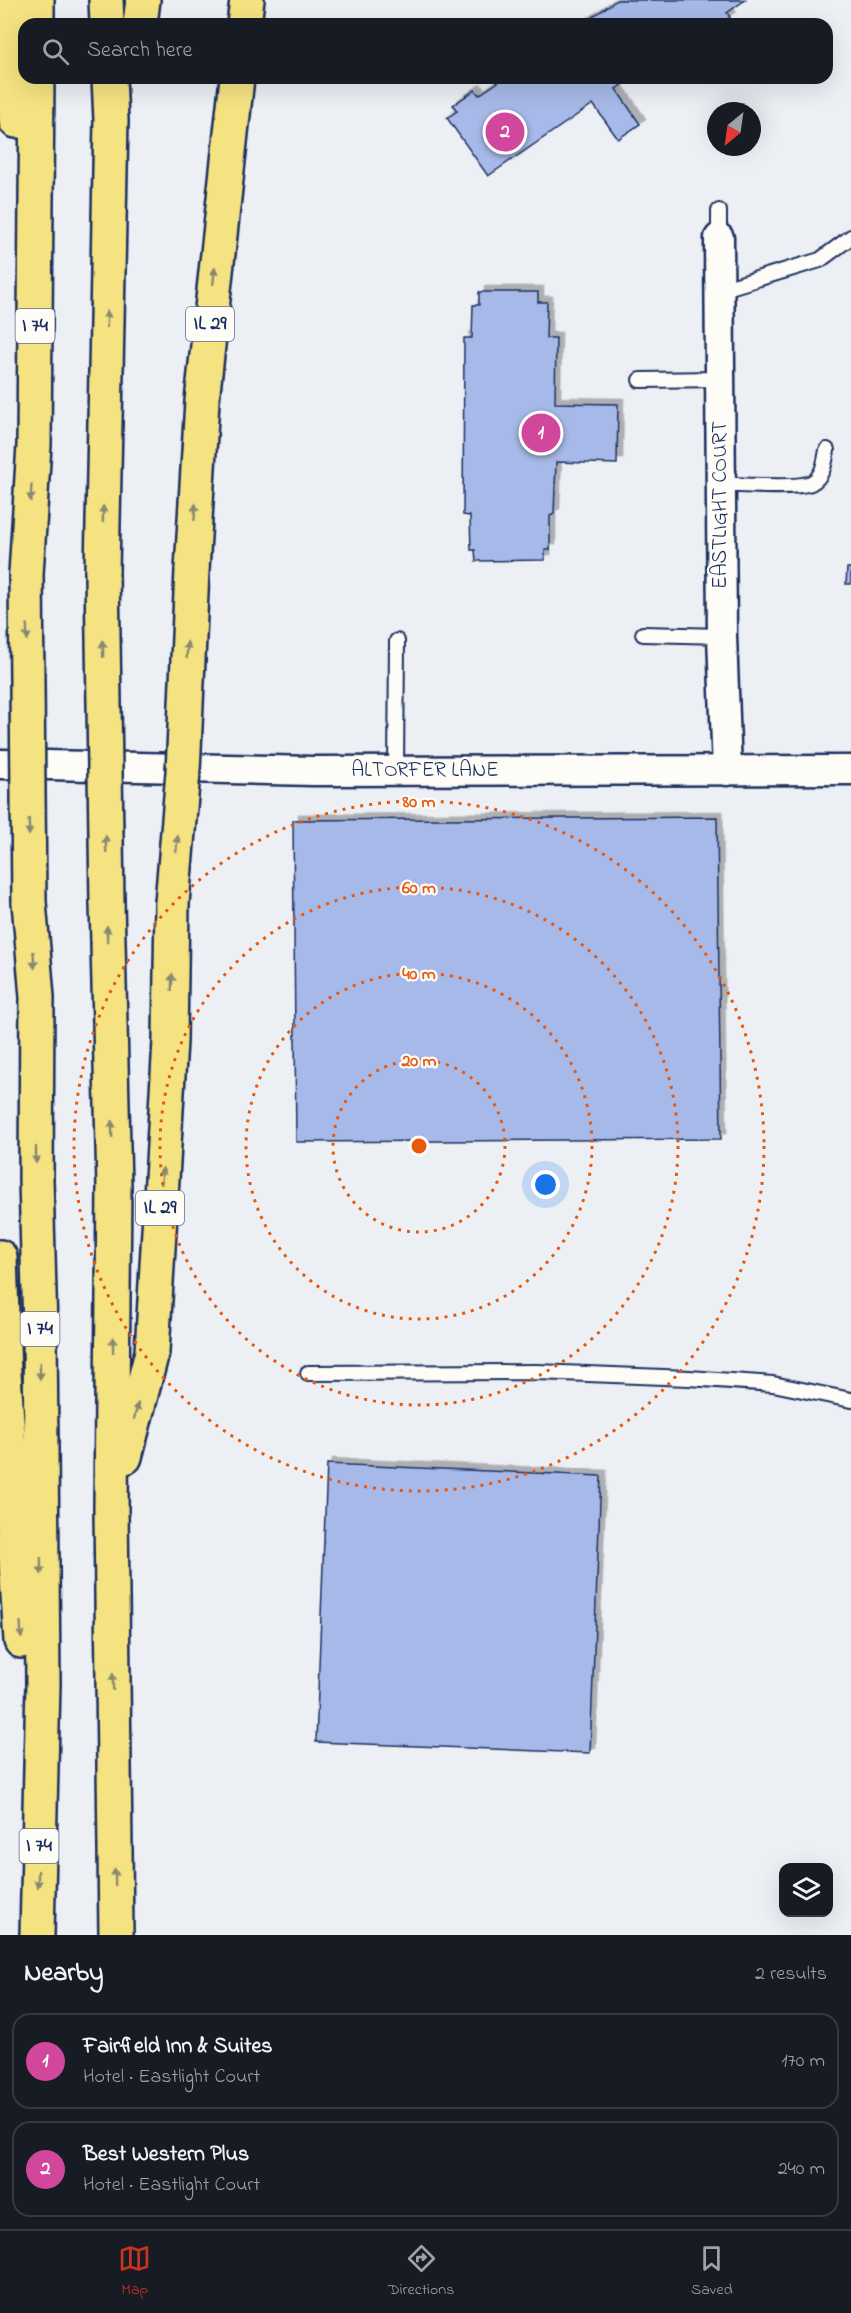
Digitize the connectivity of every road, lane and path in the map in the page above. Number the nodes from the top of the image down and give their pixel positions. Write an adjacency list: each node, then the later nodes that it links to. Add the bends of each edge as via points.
1 (9, 0): 21 (highway)
2 (37, 0): 6 (highway)
3 (106, 0): 7 (highway)
4 (143, 0): 8 (highway)
5 (247, 0): 9 (highway)
6 (37, 18)
7 (107, 18)
8 (141, 18)
9 (245, 18)
10 (36, 84): 21 (highway, I 74)
11 (109, 84): 14 (highway)
12 (122, 84): 14 (highway)
13 (236, 84): 34 (highway, IL 29, one-way to 13, bridge, via 152,1352 170,1041 172,903 183,772 202,400)
14 (111, 120): 34 (highway, one-way to 14, bridge, via 114,1187 102,572)
15 (719, 211): 17 (lane)
16 (851, 237): 18 (lane, via 820,260)
17 (719, 238): 18 (street, EASTLIGHT COURT)
18 (720, 290): 19 (street, EASTLIGHT COURT)
19 (722, 379): 20 (lane); 23 (street, EASTLIGHT COURT)
20 (640, 380)
21 (34, 445): 35 (highway, I 74, one-way to 35, bridge, via 26,574 29,902 37,997 43,1684)
22 (826, 450): 23 (lane, via 824,468 812,482)
23 (720, 484): 25 (street, EASTLIGHT COURT)
24 (643, 634): 25 (lane)
25 (722, 636): 30 (street, EASTLIGHT COURT)
26 (397, 641): 29 (lane)
27 (0, 764): 29 (street, ALTORFER LANE)
28 (851, 770): 30 (street, ALTORFER LANE)
29 (396, 771): 30 (street, ALTORFER LANE)
30 (727, 771)
31 (0, 1257): 35 (highway, one-way to 35, via 24,1698)
32 (308, 1373): 33 (lane, via 537,1372 689,1378 772,1384)
33 (851, 1400)
34 (111, 1509): 37 (highway, one-way to 34)
35 (40, 1757): 36 (highway, I 74, one-way to 36)
36 (37, 1935)
37 (116, 1935)

